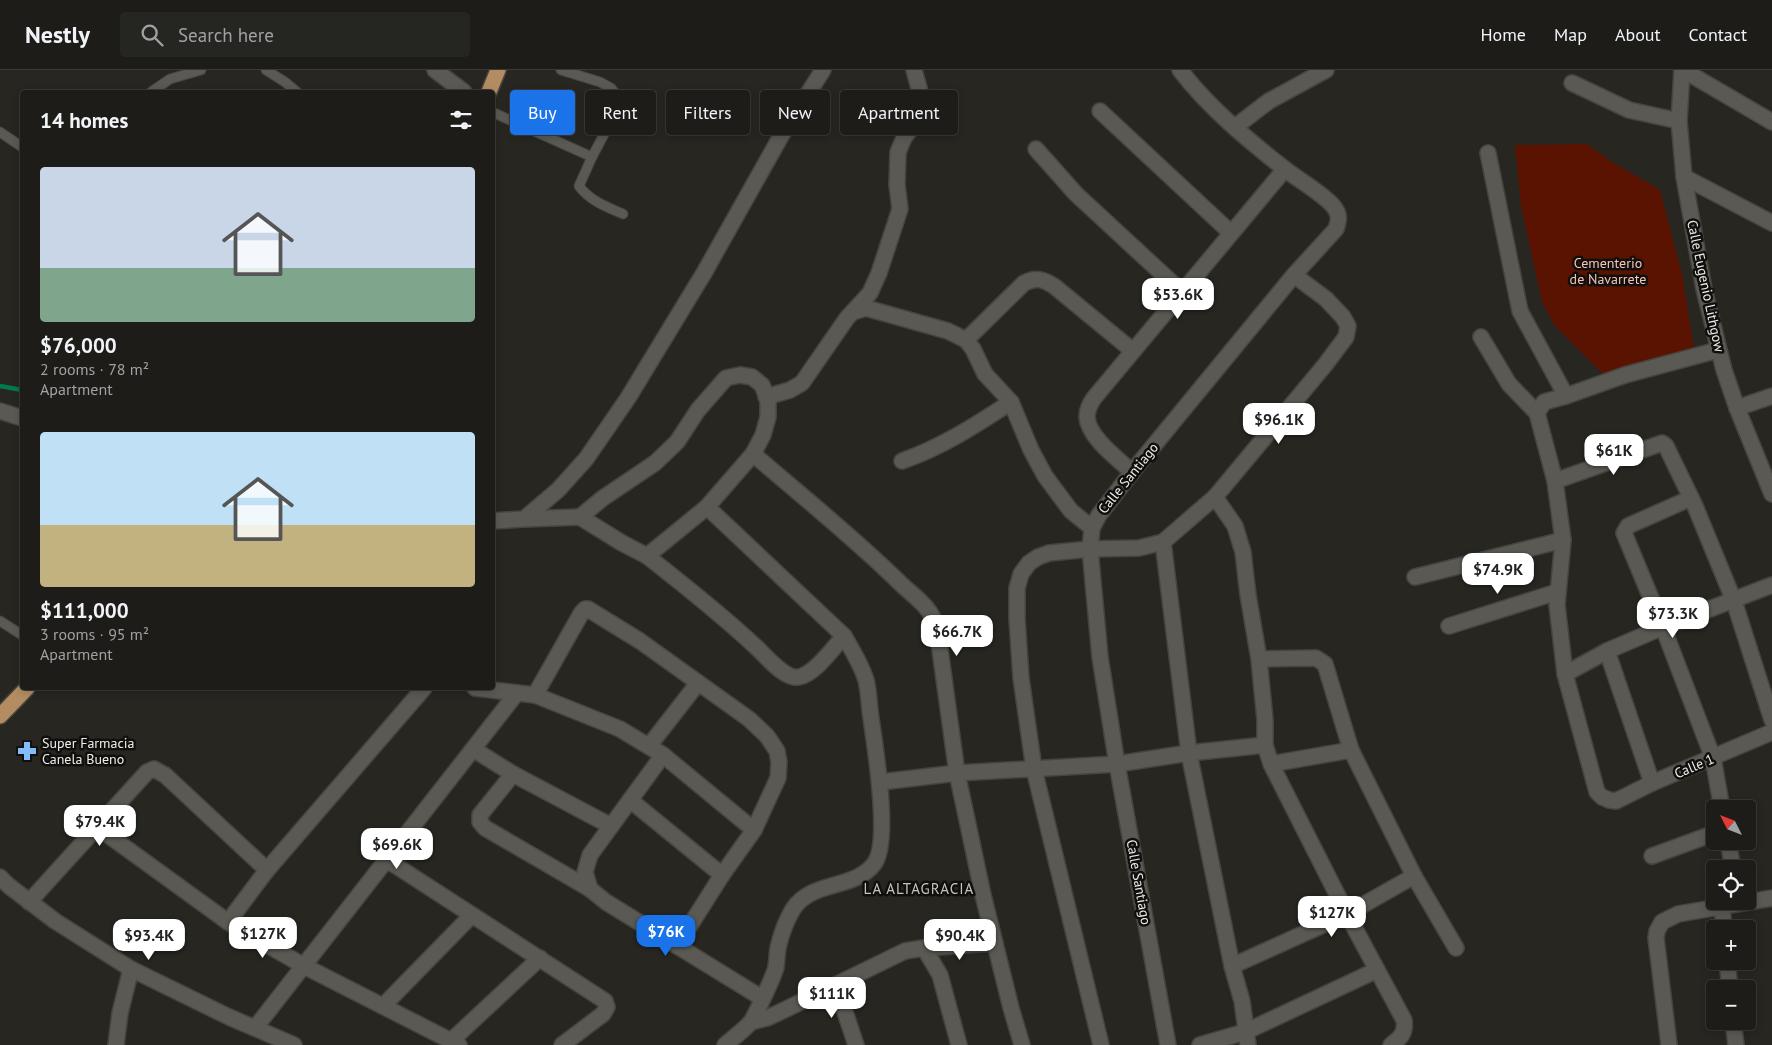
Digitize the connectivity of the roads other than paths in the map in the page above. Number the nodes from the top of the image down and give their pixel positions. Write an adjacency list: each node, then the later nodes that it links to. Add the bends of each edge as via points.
1 (201, 70): 12 (lane, via 170,79)
2 (266, 70): 13 (lane)
3 (435, 70): 14 (street)
4 (498, 70): 15 (main road)
5 (561, 70): 25 (lane, via 600,82 618,97 618,108)
6 (822, 70): 55 (street, via 628,398 586,459 558,490)
7 (914, 70): 33 (street, via 923,112 898,152 900,209 879,273 870,292)
8 (1180, 70): 20 (street, Calle Santiago)
9 (1326, 70): 20 (street, via 1270,101)
10 (1682, 70): 18 (street, Calle Eugenio Lithgow); 19 (street)
11 (1572, 83): 18 (street, via 1629,110)
12 (154, 90)
13 (295, 90)
14 (461, 90)
15 (490, 90)
16 (1100, 111): 30 (street)
17 (495, 113): 25 (lane)
18 (1680, 121): 27 (street, Calle Eugenio Lithgow)
19 (1772, 122)
20 (1235, 127): 26 (street, Calle Santiago)
21 (0, 132): 22 (lane)
22 (20, 146)
23 (1036, 148): 32 (street, via 1076,194)
24 (1488, 153): 39 (street, via 1520,311)
25 (592, 157): 28 (lane, via 579,186 591,199)
26 (1285, 169): 30 (street); 31 (street, Calle Santiago, via 1332,204 1339,215 1336,229)
27 (1684, 177): 29 (street); 36 (street, Calle Eugenio Lithgow)
28 (623, 214)
29 (1772, 224)
30 (1232, 233): 32 (street)
31 (1294, 275): 48 (street, Calle Santiago); 51 (street, via 1344,317 1348,326 1346,337)
32 (1182, 292): 37 (street)
33 (853, 312): 35 (street, via 866,308 948,331); 38 (street, via 802,383 790,390)
34 (1482, 337): 44 (street, via 1509,384)
35 (966, 340): 37 (street, via 1024,283 1043,279); 41 (street, via 986,374)
36 (1718, 350): 39 (street); 42 (street, Calle Eugenio Lithgow)
37 (1133, 351): 48 (street, via 1094,398 1087,417 1098,439)
38 (766, 396): 46 (street, via 768,417); 54 (street, via 762,385 752,377 726,378 698,410 677,442)
39 (1566, 396): 44 (street, via 1544,402)
40 (1772, 396): 42 (street)
41 (1011, 402): 47 (street, via 928,452); 57 (street, via 1045,476 1070,510)
42 (1737, 408): 50 (street, Calle Eugenio Lithgow)
43 (0, 411): 45 (street)
44 (1537, 413): 49 (street)
45 (20, 417)
46 (753, 454): 53 (street); 93 (street, via 930,610 938,628)
47 (902, 461)
48 (1132, 472): 57 (street, Calle Santiago, via 1098,515)
49 (1555, 481): 52 (street, via 1662,443); 58 (street)
50 (1772, 494)
51 (1215, 497): 59 (street); 72 (street, via 1235,526 1243,552)
52 (1691, 498): 65 (street); 68 (street, via 1628,526 1624,533)
53 (706, 508): 61 (street); 70 (street)
54 (580, 517): 55 (street); 61 (street)
55 (524, 519): 56 (street)
56 (495, 521)
57 (1092, 528): 60 (street, Calle Santiago)
58 (1563, 540): 62 (street); 64 (street)
59 (1163, 542): 60 (street, via 1139,548); 87 (street)
60 (1090, 549): 90 (street, Calle Santiago, via 1100,657); 92 (street, via 1038,557 1021,574 1017,588 1021,678)
61 (647, 556): 70 (street, via 790,676 800,677 810,671)
62 (1415, 577)
63 (1772, 585): 65 (street)
64 (1557, 592): 67 (street); 73 (street)
65 (1734, 601): 68 (street); 81 (street)
66 (0, 621): 69 (lane)
67 (1448, 626)
68 (1664, 627): 71 (street); 89 (street)
69 (20, 634)
70 (844, 636): 95 (street, via 866,680)
71 (1607, 651): 73 (street); 96 (street)
72 (1259, 659): 83 (street); 86 (street, via 1316,658 1325,664)
73 (1565, 674): 96 (street, Calle 1, via 1598,792 1602,797 1616,801)
74 (698, 682): 79 (street, via 588,609 582,612); 84 (street); 101 (street, via 749,719 777,751 778,778)
75 (25, 690): 80 (main road)
76 (422, 690): 105 (street)
77 (489, 690): 78 (street)
78 (516, 694): 79 (street); 85 (street)
79 (535, 695): 84 (street, via 620,729)
80 (0, 716)
81 (1772, 720)
82 (1772, 732): 89 (street, Calle 1)
83 (1265, 745): 87 (street); 91 (street)
84 (649, 746): 88 (street)
85 (473, 749): 94 (street); 104 (street)
86 (1351, 750): 91 (street); 107 (street)
87 (1189, 753): 90 (street); 123 (street)
88 (664, 755): 97 (street); 101 (street)
89 (1713, 758): 96 (street, Calle 1); 98 (street)
90 (1117, 764): 92 (street); 142 (street, Calle Santiago)
91 (1271, 764): 114 (street)
92 (1034, 769): 93 (street); 141 (street)
93 (957, 773): 95 (street); 117 (street)
94 (513, 774): 99 (street); 109 (street, via 480,815 480,822 485,828)
95 (881, 782): 127 (street, via 881,837 876,863 855,879 813,892 794,908 783,929 776,967)
96 (1652, 783)
97 (630, 800): 99 (street); 106 (street)
98 (1720, 800)
99 (611, 826): 109 (street, via 590,854 585,872)
100 (97, 827): 105 (street, via 154,769 165,775); 112 (street); 116 (street)
101 (754, 830): 106 (street)
102 (1706, 836): 103 (street)
103 (1652, 856)
104 (386, 860): 115 (street); 122 (street)
105 (267, 870): 116 (street)
106 (722, 875): 118 (street)
107 (1414, 876): 114 (street); 120 (street)
108 (0, 877): 112 (street)
109 (590, 889): 118 (street)
110 (1772, 898): 111 (street)
111 (1756, 900)
112 (29, 902): 124 (street)
113 (1706, 910): 145 (street, via 1678,914 1662,922 1657,931)
114 (1347, 914): 123 (street); 125 (street)
115 (472, 915): 121 (street); 128 (street)
116 (228, 922): 122 (street)
117 (995, 943): 119 (street); 140 (street)
118 (677, 946): 127 (street)
119 (924, 948): 126 (street, via 905,951); 139 (street, via 940,975)
120 (1456, 948)
121 (540, 958): 133 (street); 136 (street, via 605,1001 607,1007 603,1014)
122 (304, 966): 128 (street); 130 (street)
123 (1232, 966): 132 (street, via 1242,1001)
124 (131, 969): 130 (street); 134 (street)
125 (1377, 970): 132 (street); 144 (street, via 1404,1020 1403,1033)
126 (836, 985): 129 (street, via 767,1018); 138 (street)
127 (762, 998): 129 (street)
128 (384, 1006): 133 (street)
129 (750, 1022): 137 (street)
130 (255, 1028): 135 (street)
131 (1734, 1030): 146 (street)
132 (1247, 1038): 143 (street)
133 (456, 1043)
134 (116, 1045)
135 (294, 1045)
136 (562, 1045)
137 (726, 1045)
138 (856, 1045)
139 (959, 1045)
140 (1022, 1045)
141 (1101, 1045)
142 (1168, 1045)
143 (1200, 1045)
144 (1391, 1045)
145 (1669, 1045)
146 (1736, 1045)

